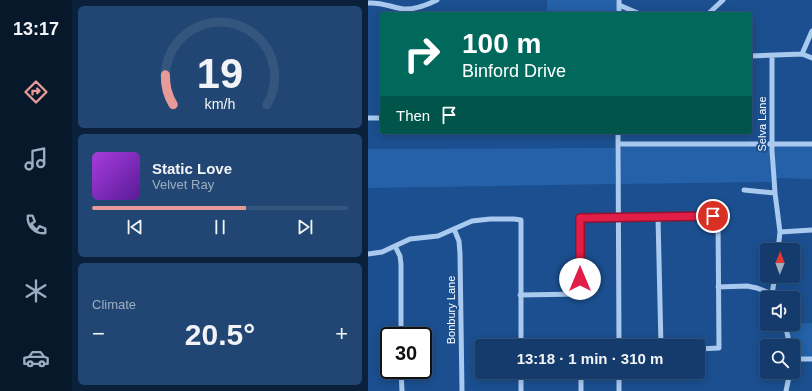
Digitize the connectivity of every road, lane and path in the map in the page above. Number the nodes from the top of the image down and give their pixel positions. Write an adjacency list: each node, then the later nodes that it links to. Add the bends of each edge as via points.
1 (437, 0): 4 (street, via 403,9 377,2)
2 (723, 0): 6 (street)
3 (619, 2): 5 (street)
4 (368, 3)
5 (636, 12)
6 (710, 12)
7 (812, 31): 8 (street)
8 (802, 54): 10 (street); 11 (street)
9 (752, 56): 10 (street)
10 (772, 56): 16 (street, Selva Lane)
11 (812, 58)
12 (368, 118): 13 (street)
13 (380, 118)
14 (618, 134): 15 (street)
15 (618, 144): 16 (street); 20 (street)
16 (772, 144): 17 (street); 19 (street, Selva Lane)
17 (812, 144)
18 (744, 190): 19 (street)
19 (775, 193): 24 (street, Selva Lane)
20 (618, 217): 21 (street); 30 (street, via 580,218 580,294); 33 (street)
21 (658, 217): 28 (street, via 718,218); 34 (street)
22 (454, 229): 26 (street, via 438,236 410,239); 30 (street, via 484,220 521,220); 44 (street, Bonbury Lane, via 459,241 460,254)
23 (812, 230): 24 (street)
24 (780, 232): 25 (street, Selva Lane)
25 (779, 243)
26 (395, 246): 27 (street, via 382,252); 31 (street, via 401,264)
27 (368, 254)
28 (718, 287): 29 (street, via 747,286); 35 (street, via 719,348)
29 (763, 291)
30 (520, 295): 32 (street)
31 (401, 327)
32 (521, 339)
33 (619, 339)
34 (661, 339)
35 (705, 349)
36 (800, 360): 37 (street)
37 (812, 360)
38 (402, 379): 43 (street)
39 (521, 379): 45 (street)
40 (581, 379): 46 (street)
41 (619, 379): 47 (street)
42 (789, 379): 48 (street)
43 (402, 391)
44 (462, 391)
45 (521, 391)
46 (581, 391)
47 (619, 391)
48 (786, 391)

